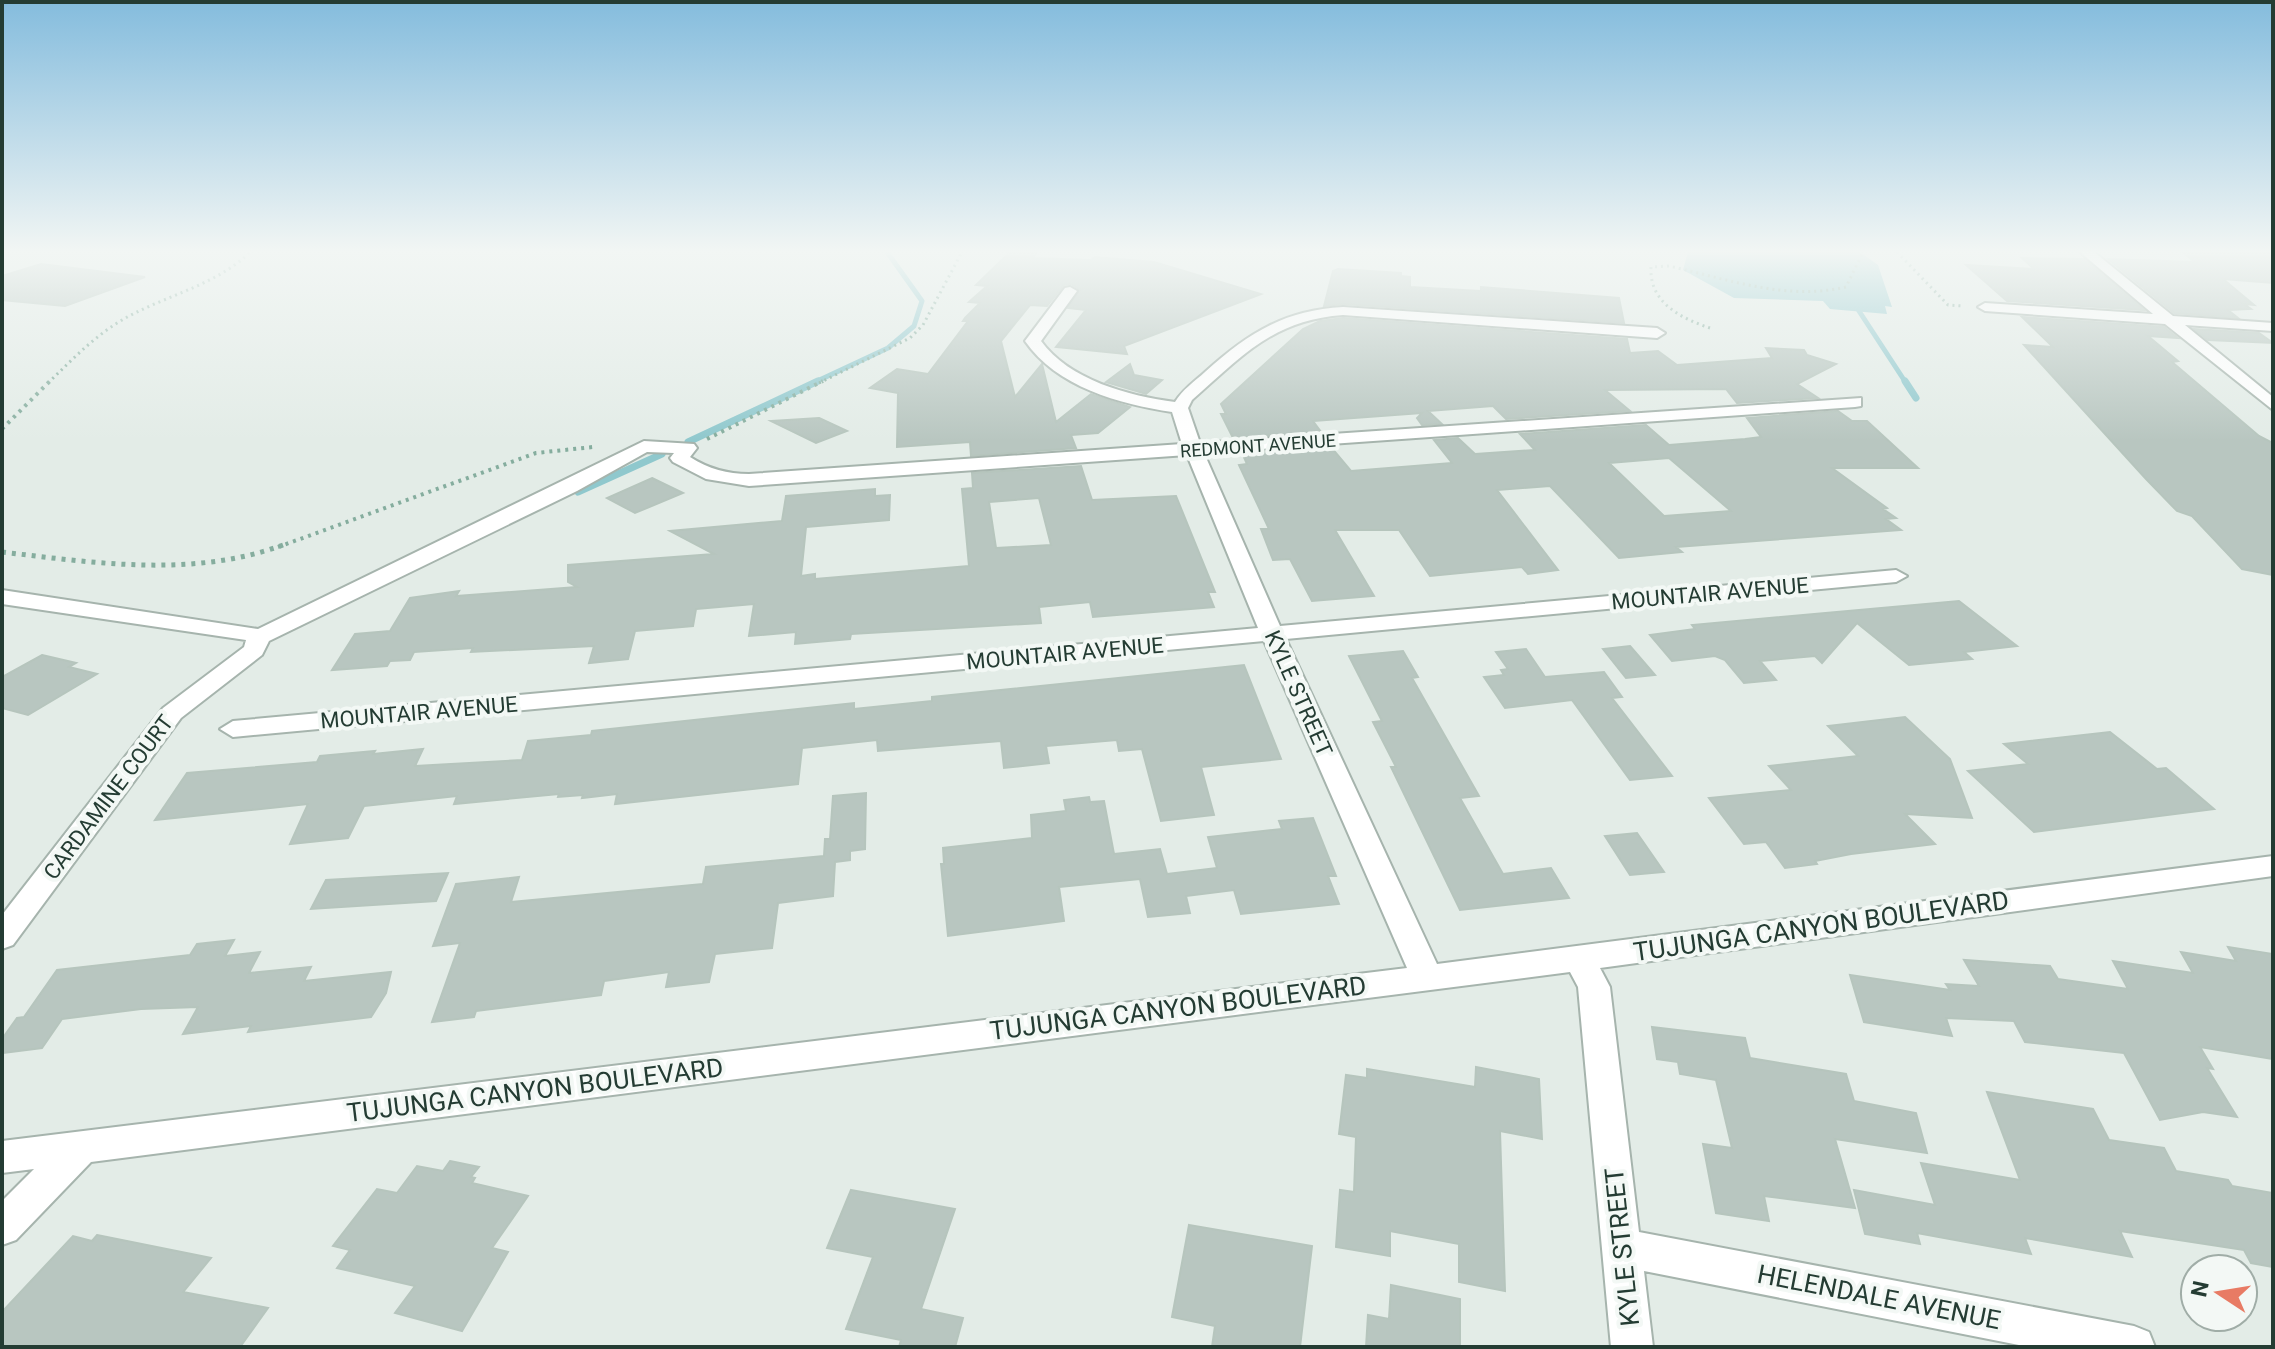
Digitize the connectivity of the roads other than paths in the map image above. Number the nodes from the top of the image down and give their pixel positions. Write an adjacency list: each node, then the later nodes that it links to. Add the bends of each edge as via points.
1 (1050, 315): 11 (street, via 1033,341 1037,351 1069,373 1139,402)
2 (1300, 315): 11 (street, via 1269,327 1185,398)
3 (1399, 315): 8 (street)
4 (2098, 315): 6 (street)
5 (2163, 315): 6 (street)
6 (2169, 320): 7 (street); 10 (street)
7 (2273, 327)
8 (1657, 333)
9 (1855, 402): 12 (street, REDMONT AVENUE)
10 (2273, 405)
11 (1180, 408): 12 (street, KYLE STREET)
12 (1195, 450): 15 (street, KYLE STREET); 16 (street, REDMONT AVENUE, via 736,480 713,477 680,460 688,448 644,446)
13 (1896, 576): 15 (street, MOUNTAIR AVENUE)
14 (2, 597): 16 (street)
15 (1272, 634): 17 (street, MOUNTAIR AVENUE); 21 (street, KYLE STREET)
16 (259, 637): 19 (street, CARDAMINE COURT, via 254,650 172,713)
17 (233, 729)
18 (2273, 866): 20 (street, TUJUNGA CANYON BOULEVARD)
19 (2, 937)
20 (1579, 959): 21 (street, TUJUNGA CANYON BOULEVARD); 25 (street, KYLE STREET, via 1594,987)
21 (1426, 976): 22 (street, TUJUNGA CANYON BOULEVARD)
22 (83, 1146): 23 (street, TUJUNGA CANYON BOULEVARD); 24 (street)
23 (2, 1157)
24 (2, 1227)
25 (1623, 1248): 26 (street, KYLE STREET); 27 (street, HELENDALE AVENUE)
26 (1632, 1347)
27 (2134, 1347)

